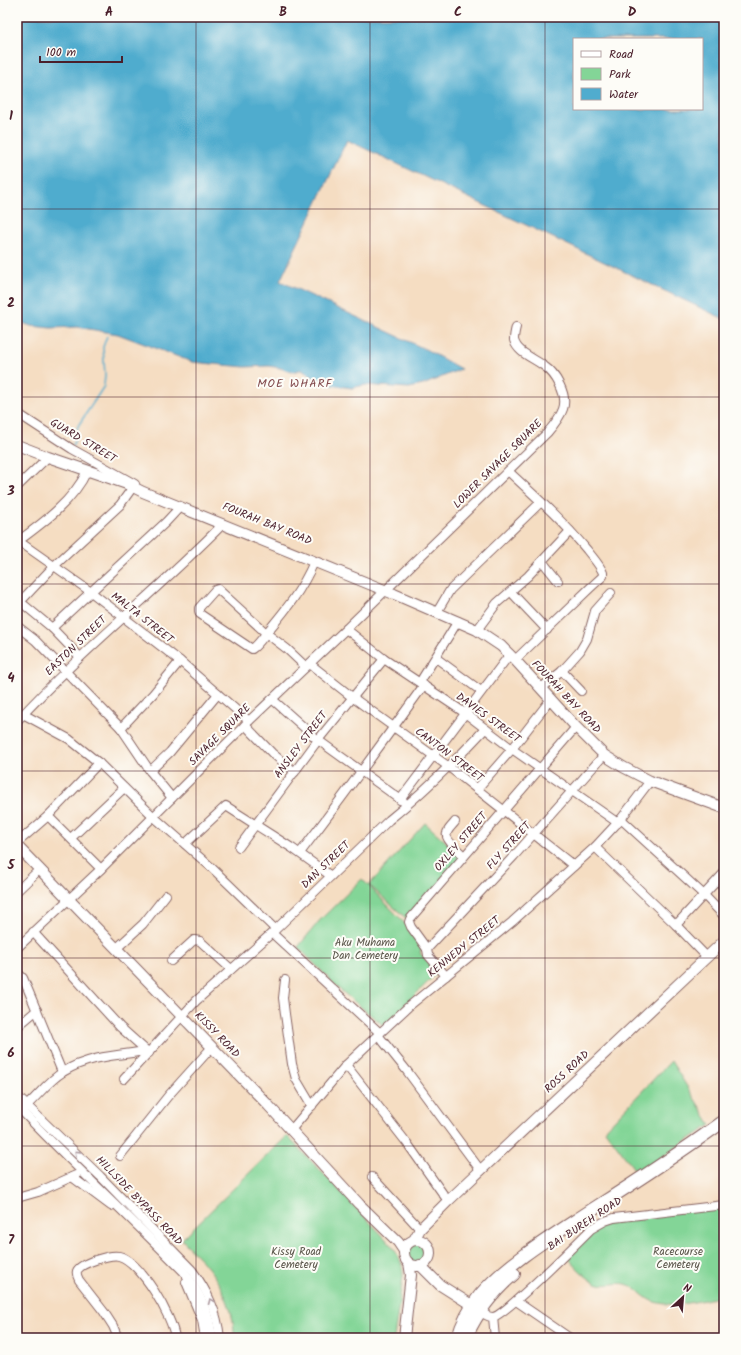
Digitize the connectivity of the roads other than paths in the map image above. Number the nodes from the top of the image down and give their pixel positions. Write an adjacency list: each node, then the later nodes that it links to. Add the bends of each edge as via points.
1 (516, 327): 6 (street, LOWER SAVAGE SQUARE, via 514,340 519,349 546,366 555,377 562,389 564,408 555,424)
2 (17, 413): 7 (street, GUARD STREET)
3 (17, 445): 4 (main road, FOURAH BAY ROAD)
4 (48, 457): 5 (main road, FOURAH BAY ROAD); 8 (street)
5 (88, 471): 7 (main road, FOURAH BAY ROAD); 13 (street, via 76,491 33,531)
6 (508, 471): 9 (street); 20 (street, LOWER SAVAGE SQUARE)
7 (132, 485): 10 (main road, FOURAH BAY ROAD); 14 (main road, FOURAH BAY ROAD); 17 (street, via 120,505)
8 (17, 488)
9 (541, 502): 12 (street); 25 (street, via 450,590)
10 (180, 507): 11 (main road, FOURAH BAY ROAD); 21 (street)
11 (223, 524): 14 (main road, FOURAH BAY ROAD); 26 (street, EASTON STREET)
12 (570, 532): 15 (street); 32 (street, via 604,573)
13 (17, 541): 17 (street, MALTA STREET)
14 (297, 552): 16 (main road, FOURAH BAY ROAD); 18 (main road, FOURAH BAY ROAD)
15 (542, 561): 19 (street); 22 (street)
16 (314, 562): 18 (main road, FOURAH BAY ROAD); 33 (street, via 295,598)
17 (53, 567): 21 (street, MALTA STREET); 24 (street)
18 (357, 576): 20 (main road, FOURAH BAY ROAD)
19 (558, 581)
20 (389, 591): 25 (main road, FOURAH BAY ROAD); 30 (street, SAVAGE SQUARE)
21 (91, 592): 26 (street, MALTA STREET); 29 (street)
22 (511, 592): 31 (street, via 497,603); 32 (street)
23 (612, 593): 41 (street, via 596,612 588,639)
24 (18, 600): 29 (street)
25 (437, 612): 27 (main road, FOURAH BAY ROAD)
26 (123, 617): 34 (street, EASTON STREET); 38 (street, MALTA STREET)
27 (458, 621): 31 (main road, FOURAH BAY ROAD); 36 (street)
28 (17, 626): 40 (street)
29 (52, 628): 34 (street)
30 (346, 629): 37 (street, DAVIES STREET); 39 (street, SAVAGE SQUARE)
31 (477, 630): 35 (main road, FOURAH BAY ROAD)
32 (547, 630): 35 (street)
33 (266, 633): 33 (street, CANTON STREET, via 218,589 199,608 200,614 252,649); 39 (street, CANTON STREET)
34 (80, 657): 40 (street, EASTON STREET)
35 (512, 657): 43 (main road, FOURAH BAY ROAD); 44 (street)
36 (436, 658): 42 (street); 44 (street)
37 (384, 659): 42 (street, DAVIES STREET); 47 (street, ANSLEY STREET)
38 (180, 661): 46 (street, MALTA STREET); 56 (street)
39 (308, 665): 47 (street, CANTON STREET); 48 (street, SAVAGE SQUARE)
40 (66, 670): 51 (street, EASTON STREET); 56 (street)
41 (562, 671): 43 (street); 45 (street)
42 (422, 684): 50 (street, DAVIES STREET); 54 (street)
43 (541, 688): 49 (main road, FOURAH BAY ROAD)
44 (481, 691): 50 (street)
45 (581, 691)
46 (218, 694): 53 (street, MALTA STREET); 65 (street, via 175,747)
47 (352, 696): 54 (street, CANTON STREET); 58 (street, ANSLEY STREET)
48 (272, 699): 53 (street, SAVAGE SQUARE); 58 (street)
49 (551, 700): 55 (main road, FOURAH BAY ROAD); 59 (street)
50 (465, 713): 57 (street, DAVIES STREET); 61 (street)
51 (23, 714): 52 (street, EASTON STREET); 62 (street, via 69,739)
52 (17, 721)
53 (247, 723): 66 (street, MALTA STREET, via 272,753); 72 (street, SAVAGE SQUARE)
54 (394, 727): 61 (street, CANTON STREET); 67 (street)
55 (576, 727): 60 (main road, FOURAH BAY ROAD); 64 (street, OXLEY STREET)
56 (120, 728): 65 (street)
57 (485, 729): 59 (street, DAVIES STREET); 63 (street, DAN STREET)
58 (318, 740): 66 (street, ANSLEY STREET); 67 (street)
59 (512, 749): 64 (street, DAVIES STREET); 70 (street)
60 (604, 755): 68 (main road, FOURAH BAY ROAD); 71 (street, FLY STREET)
61 (434, 757): 63 (street, CANTON STREET); 73 (street)
62 (99, 764): 69 (street); 77 (street)
63 (449, 767): 70 (street, CANTON STREET); 74 (street, DAN STREET)
64 (540, 768): 71 (street, DAVIES STREET); 76 (street, OXLEY STREET)
65 (150, 771): 72 (street)
66 (295, 772): 81 (street, ANSLEY STREET)
67 (362, 772): 73 (street); 88 (street)
68 (650, 781): 75 (main road, FOURAH BAY ROAD); 79 (street, KENNEDY STREET)
69 (124, 788): 78 (street); 83 (street)
70 (477, 789): 76 (street, CANTON STREET)
71 (572, 791): 79 (street, DAVIES STREET); 82 (street, FLY STREET)
72 (172, 798): 78 (street, SAVAGE SQUARE)
73 (400, 800): 74 (street)
74 (407, 805): 94 (street, DAN STREET)
75 (724, 808)
76 (504, 810): 82 (street, CANTON STREET); 89 (street, OXLEY STREET)
77 (48, 816): 83 (street); 84 (street)
78 (154, 817): 85 (street); 92 (street, SAVAGE SQUARE)
79 (619, 821): 87 (street, KENNEDY STREET); 97 (street, DAVIES STREET)
80 (455, 822): 89 (street, via 446,836)
81 (256, 824): 85 (street, via 226,806); 86 (street, ANSLEY STREET); 88 (street)
82 (534, 834): 90 (street, CANTON STREET); 106 (street, FLY STREET)
83 (71, 838): 92 (street)
84 (17, 844): 91 (main road, KISSY ROAD)
85 (185, 844): 101 (street)
86 (239, 847)
87 (595, 847): 90 (street, KENNEDY STREET); 100 (street)
88 (300, 853): 94 (street)
89 (464, 856): 106 (street, OXLEY STREET, via 410,918 411,927)
90 (574, 866): 111 (street, KENNEDY STREET, via 512,922)
91 (40, 869): 95 (street); 98 (main road, KISSY ROAD)
92 (102, 869): 98 (street, SAVAGE SQUARE)
93 (724, 873): 97 (street)
94 (330, 876): 101 (street, DAN STREET)
95 (17, 890)
96 (166, 895): 105 (street, via 143,924)
97 (704, 895): 99 (street, DAVIES STREET); 100 (street)
98 (69, 899): 102 (street, SAVAGE SQUARE); 105 (main road, KISSY ROAD)
99 (724, 916)
100 (676, 925): 107 (street)
101 (273, 931): 109 (street, DAN STREET); 116 (street)
102 (33, 932): 104 (street, SAVAGE SQUARE); 118 (street, via 120,1027)
103 (724, 941): 107 (main road, ROSS ROAD)
104 (18, 944)
105 (117, 948): 114 (main road, KISSY ROAD)
106 (428, 949): 111 (street, OXLEY STREET, via 428,955)
107 (706, 956): 130 (main road, ROSS ROAD)
108 (171, 961): 109 (street, via 196,939)
109 (231, 969): 114 (street, DAN STREET, via 196,1001)
110 (17, 972): 113 (street, via 23,978)
111 (446, 976): 116 (street, KENNEDY STREET)
112 (285, 980): 123 (street, via 283,998 292,1064 296,1079)
113 (37, 1010): 115 (street); 120 (street)
114 (183, 1017): 117 (main road, KISSY ROAD); 118 (street, DAN STREET)
115 (17, 1027)
116 (379, 1034): 119 (street, KENNEDY STREET); 130 (street)
117 (212, 1047): 126 (main road, KISSY ROAD); 128 (street, via 168,1096)
118 (148, 1052): 120 (street, via 88,1060); 121 (street, DAN STREET)
119 (346, 1065): 123 (street, KENNEDY STREET); 135 (street)
120 (62, 1072): 124 (street)
121 (124, 1079)
122 (17, 1096): 124 (street, HILLSIDE BYPASS ROAD)
123 (312, 1106): 126 (street, KENNEDY STREET)
124 (20, 1109): 129 (street, HILLSIDE BYPASS ROAD, one-way to 124); 131 (street, HILLSIDE BYPASS ROAD)
125 (724, 1121): 143 (highway, via 517,1262 492,1283)
126 (291, 1130): 140 (main road, KISSY ROAD, via 359,1204)
127 (724, 1130): 143 (highway, BAI BUREH ROAD, via 525,1265)
128 (120, 1156)
129 (91, 1167): 131 (street); 149 (street, HILLSIDE BYPASS ROAD, one-way to 129, via 218,1320 203,1284)
130 (480, 1171): 135 (main road, ROSS ROAD)
131 (82, 1172): 132 (street); 148 (street, HILLSIDE BYPASS ROAD, via 184,1272 206,1311)
132 (72, 1177): 134 (street); 147 (street, via 99,1195 137,1228 171,1264 186,1283 202,1320)
133 (372, 1177): 138 (street)
134 (17, 1198)
135 (448, 1201): 137 (main road, ROSS ROAD)
136 (724, 1205): 142 (street, via 629,1215 605,1221 591,1229)
137 (428, 1221): 138 (main road, ROSS ROAD); 139 (main road)
138 (420, 1229): 140 (main road, ROSS ROAD)
139 (425, 1242): 140 (main road, via 420,1240); 141 (main road, via 430,1252)
140 (406, 1244): 141 (main road, via 405,1258)
141 (419, 1264): 143 (main road, via 440,1285); 150 (main road, via 411,1275)
142 (516, 1301): 144 (street); 154 (street)
143 (476, 1308): 144 (street, via 486,1316); 151 (highway); 152 (highway, BAI BUREH ROAD)
144 (493, 1317): 153 (street)
145 (118, 1338): 146 (street, via 113,1326 77,1275 81,1267 112,1255 121,1256 130,1262 152,1287 170,1319)
146 (175, 1338)
147 (204, 1338)
148 (212, 1338)
149 (220, 1338)
150 (404, 1338)
151 (458, 1338)
152 (466, 1338)
153 (495, 1338)
154 (570, 1338)

